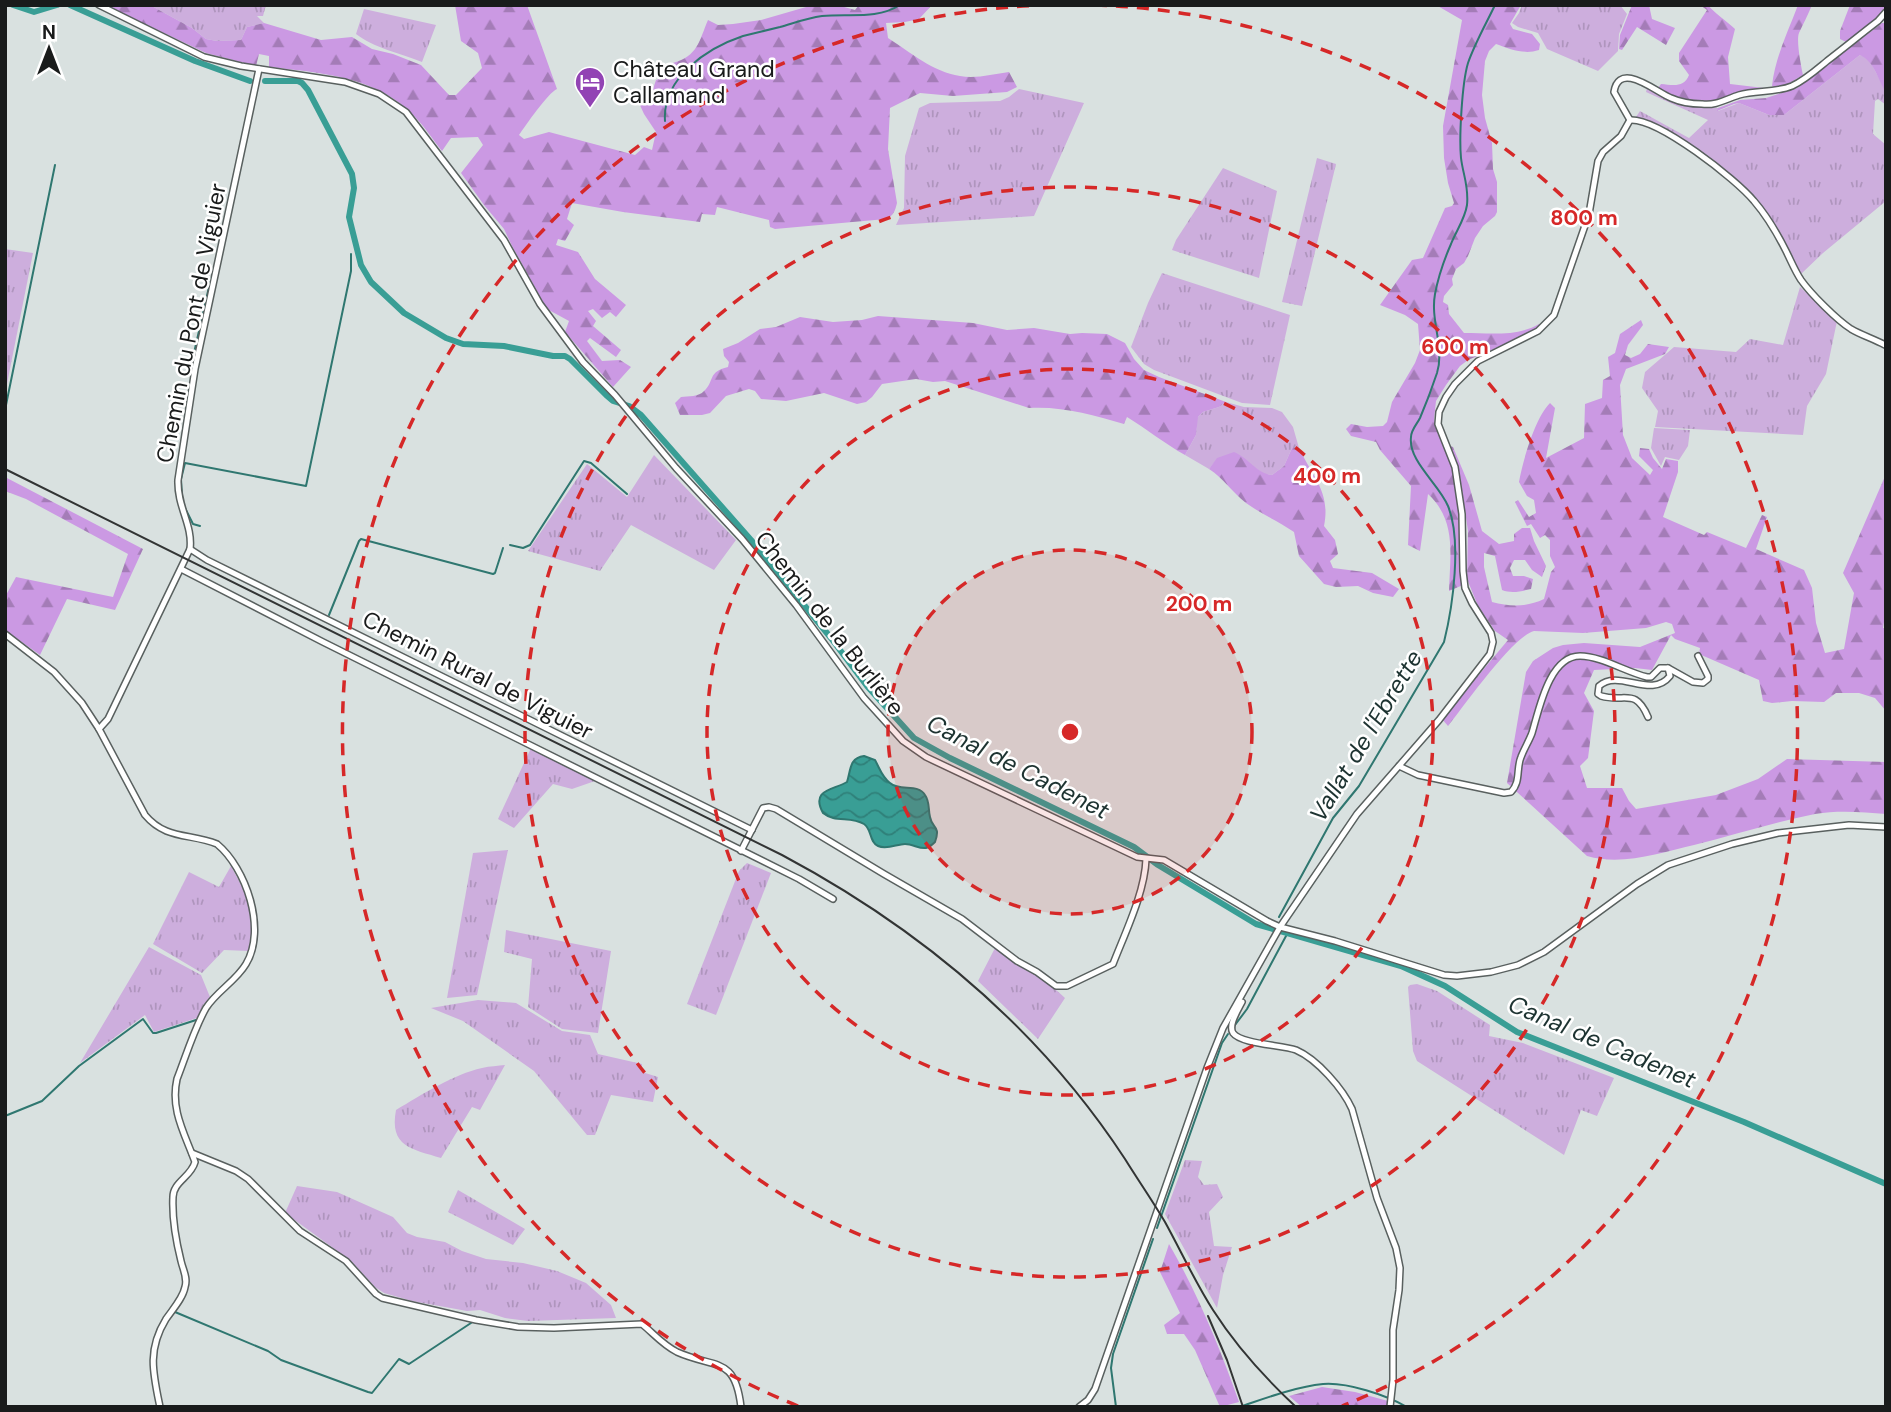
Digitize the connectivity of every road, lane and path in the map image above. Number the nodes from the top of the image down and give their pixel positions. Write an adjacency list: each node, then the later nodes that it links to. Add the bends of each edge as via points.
1 (99, 5): 3 (street, Chemin de la Burlière, via 204,57)
2 (1886, 12): 4 (street, via 1811,73 1778,90 1703,104 1671,98 1642,82 1623,78 1614,92)
3 (259, 69): 6 (street, Chemin du Pont de Viguier, via 195,369 178,480); 19 (street, Chemin de la Burlière, via 365,88 406,112 504,240 549,318 583,362 742,539 864,698 903,741 926,757)
4 (1630, 120): 5 (street, via 1676,138 1740,187 1756,202 1810,290 1843,323); 12 (street, via 1598,162 1589,214 1554,315 1538,331 1478,361 1455,384 1439,412 1438,424 1455,467 1462,513 1465,588 1493,638 1487,660)
5 (1885, 345)
6 (190, 549): 7 (street); 17 (street, Chemin Rural de Viguier)
7 (181, 569): 14 (street); 18 (street)
8 (5, 634): 14 (street, via 72,689)
9 (1698, 656): 10 (street, via 1708,676 1703,683)
10 (1668, 667): 11 (street, via 1670,676 1661,684 1614,680 1599,687 1601,696 1637,699); 15 (street, via 1647,677 1582,656 1566,660 1544,692 1519,760 1517,785 1511,792 1418,775)
11 (1648, 717)
12 (1439, 720): 13 (street); 15 (street)
13 (1444, 726)
14 (99, 729): 23 (street, via 150,821 164,831 217,844 229,856 252,907 251,955 204,1011 177,1079 175,1102)
15 (1399, 766): 21 (street, via 1357,814)
16 (1886, 827): 21 (street, Chemin de la Burlière, via 1849,825 1779,833 1668,865 1544,952 1491,972 1435,974 1348,944)
17 (752, 830): 18 (street); 19 (street, via 762,808 776,809 962,919 1017,961 1062,987 1113,964 1142,887)
18 (741, 851): 20 (street)
19 (1147, 859): 21 (street, Chemin de la Burlière, via 1164,860)
20 (833, 899)
21 (1278, 931): 22 (street)
22 (1246, 989): 26 (street, via 1207,1068 1095,1389); 27 (street, via 1232,1023 1233,1032 1243,1039 1301,1052 1334,1081 1352,1110 1400,1268 1392,1329)
23 (192, 1153): 24 (street, via 191,1173 176,1186 173,1197 185,1289 160,1330 152,1362); 25 (street, via 248,1179 300,1231 346,1261 382,1298 518,1327 642,1324 676,1351 728,1370 736,1379)
24 (160, 1407)
25 (741, 1407)
26 (1079, 1407)
27 (1390, 1407)

